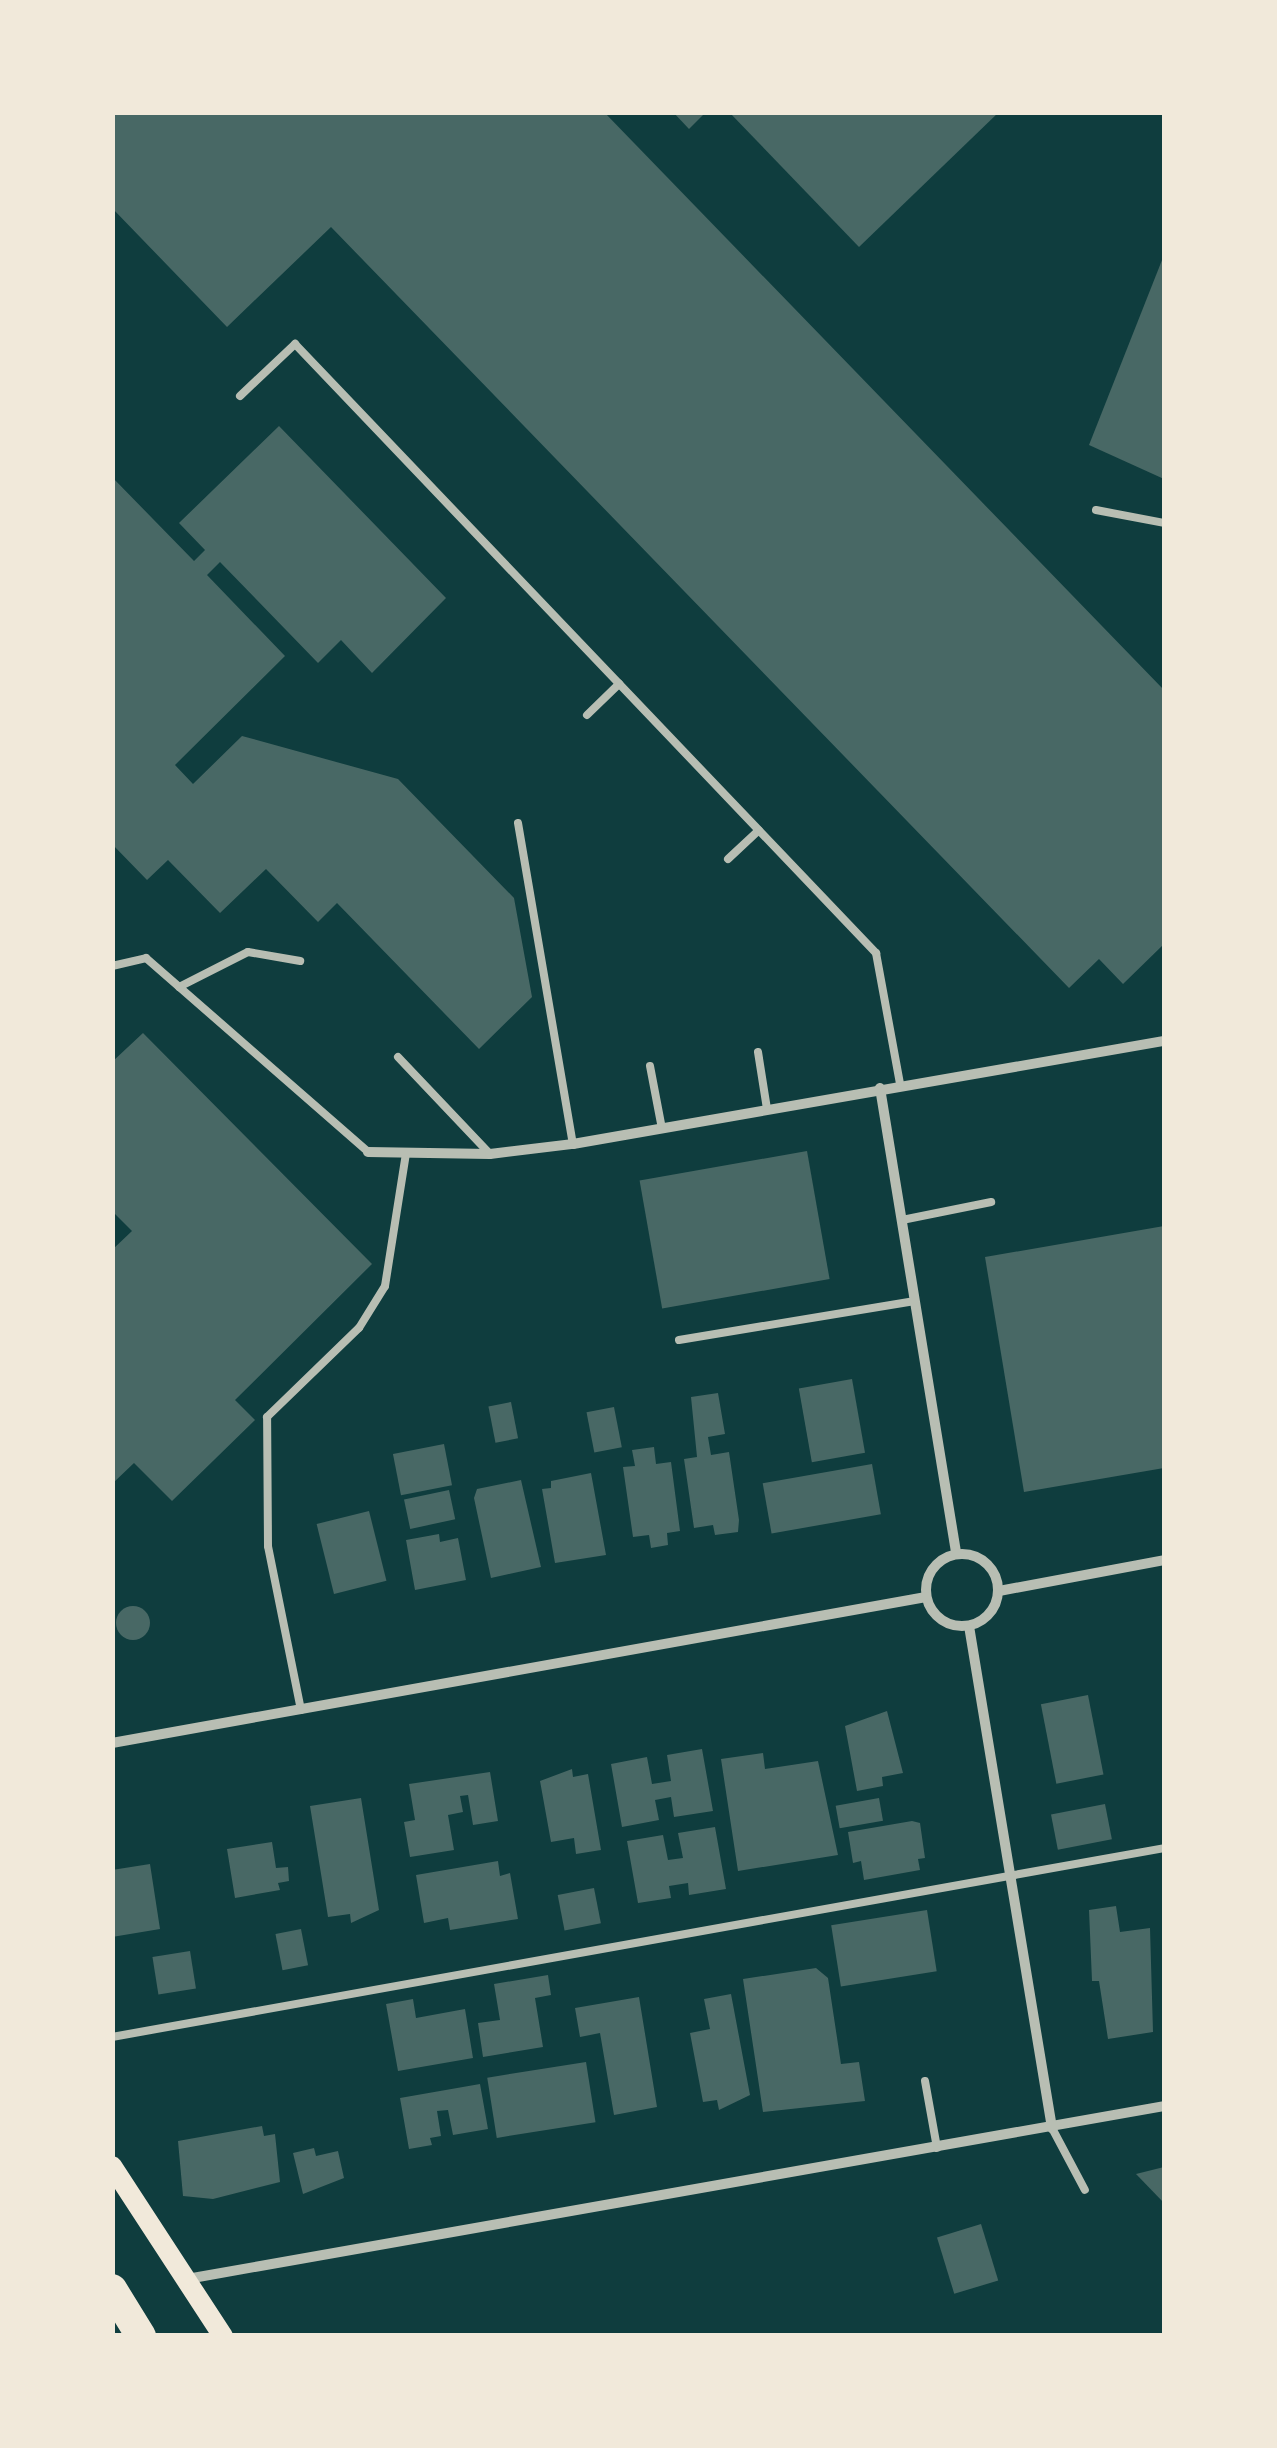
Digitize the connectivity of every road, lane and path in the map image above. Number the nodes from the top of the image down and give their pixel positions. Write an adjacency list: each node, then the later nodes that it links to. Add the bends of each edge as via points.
1 (240, 396): 4 (lane, via 295,344)
2 (1096, 510): 3 (lane)
3 (1164, 524)
4 (620, 684): 5 (lane); 7 (lane)
5 (587, 715)
6 (518, 823): 20 (lane)
7 (759, 830): 8 (lane); 16 (lane, via 876,953)
8 (728, 860)
9 (300, 961): 11 (lane, via 248,952)
10 (112, 966): 11 (lane, via 146,958)
11 (178, 987): 21 (lane)
12 (1164, 1040): 16 (street)
13 (758, 1052): 18 (lane)
14 (398, 1057): 23 (lane)
15 (650, 1066): 19 (lane)
16 (900, 1084): 17 (street)
17 (880, 1088): 18 (street); 25 (street)
18 (767, 1109): 19 (street)
19 (662, 1129): 20 (street)
20 (573, 1144): 23 (street)
21 (368, 1152): 22 (street)
22 (406, 1153): 23 (street); 33 (lane, via 384,1286 359,1328 266,1417 268,1546)
23 (490, 1154)
24 (991, 1202): 25 (lane)
25 (902, 1220): 26 (street)
26 (916, 1302): 27 (lane); 28 (street)
27 (680, 1340)
28 (956, 1554): 30 (street, via 983,1560); 31 (street, via 931,1570)
29 (1164, 1560): 30 (street)
30 (998, 1590): 32 (street, via 990,1613)
31 (926, 1597): 32 (street, via 945,1622); 33 (street)
32 (969, 1626): 36 (street)
33 (301, 1710): 34 (street)
34 (112, 1742)
35 (1164, 1848): 36 (lane)
36 (1010, 1876): 37 (lane); 40 (street)
37 (112, 2037)
38 (925, 2082): 41 (lane)
39 (1164, 2106): 40 (street)
40 (1052, 2128): 41 (street); 43 (lane)
41 (937, 2148): 44 (street)
42 (112, 2166): 44 (main road)
43 (1085, 2190)
44 (187, 2279): 47 (main road)
45 (112, 2288): 46 (highway)
46 (141, 2336)
47 (223, 2336)

